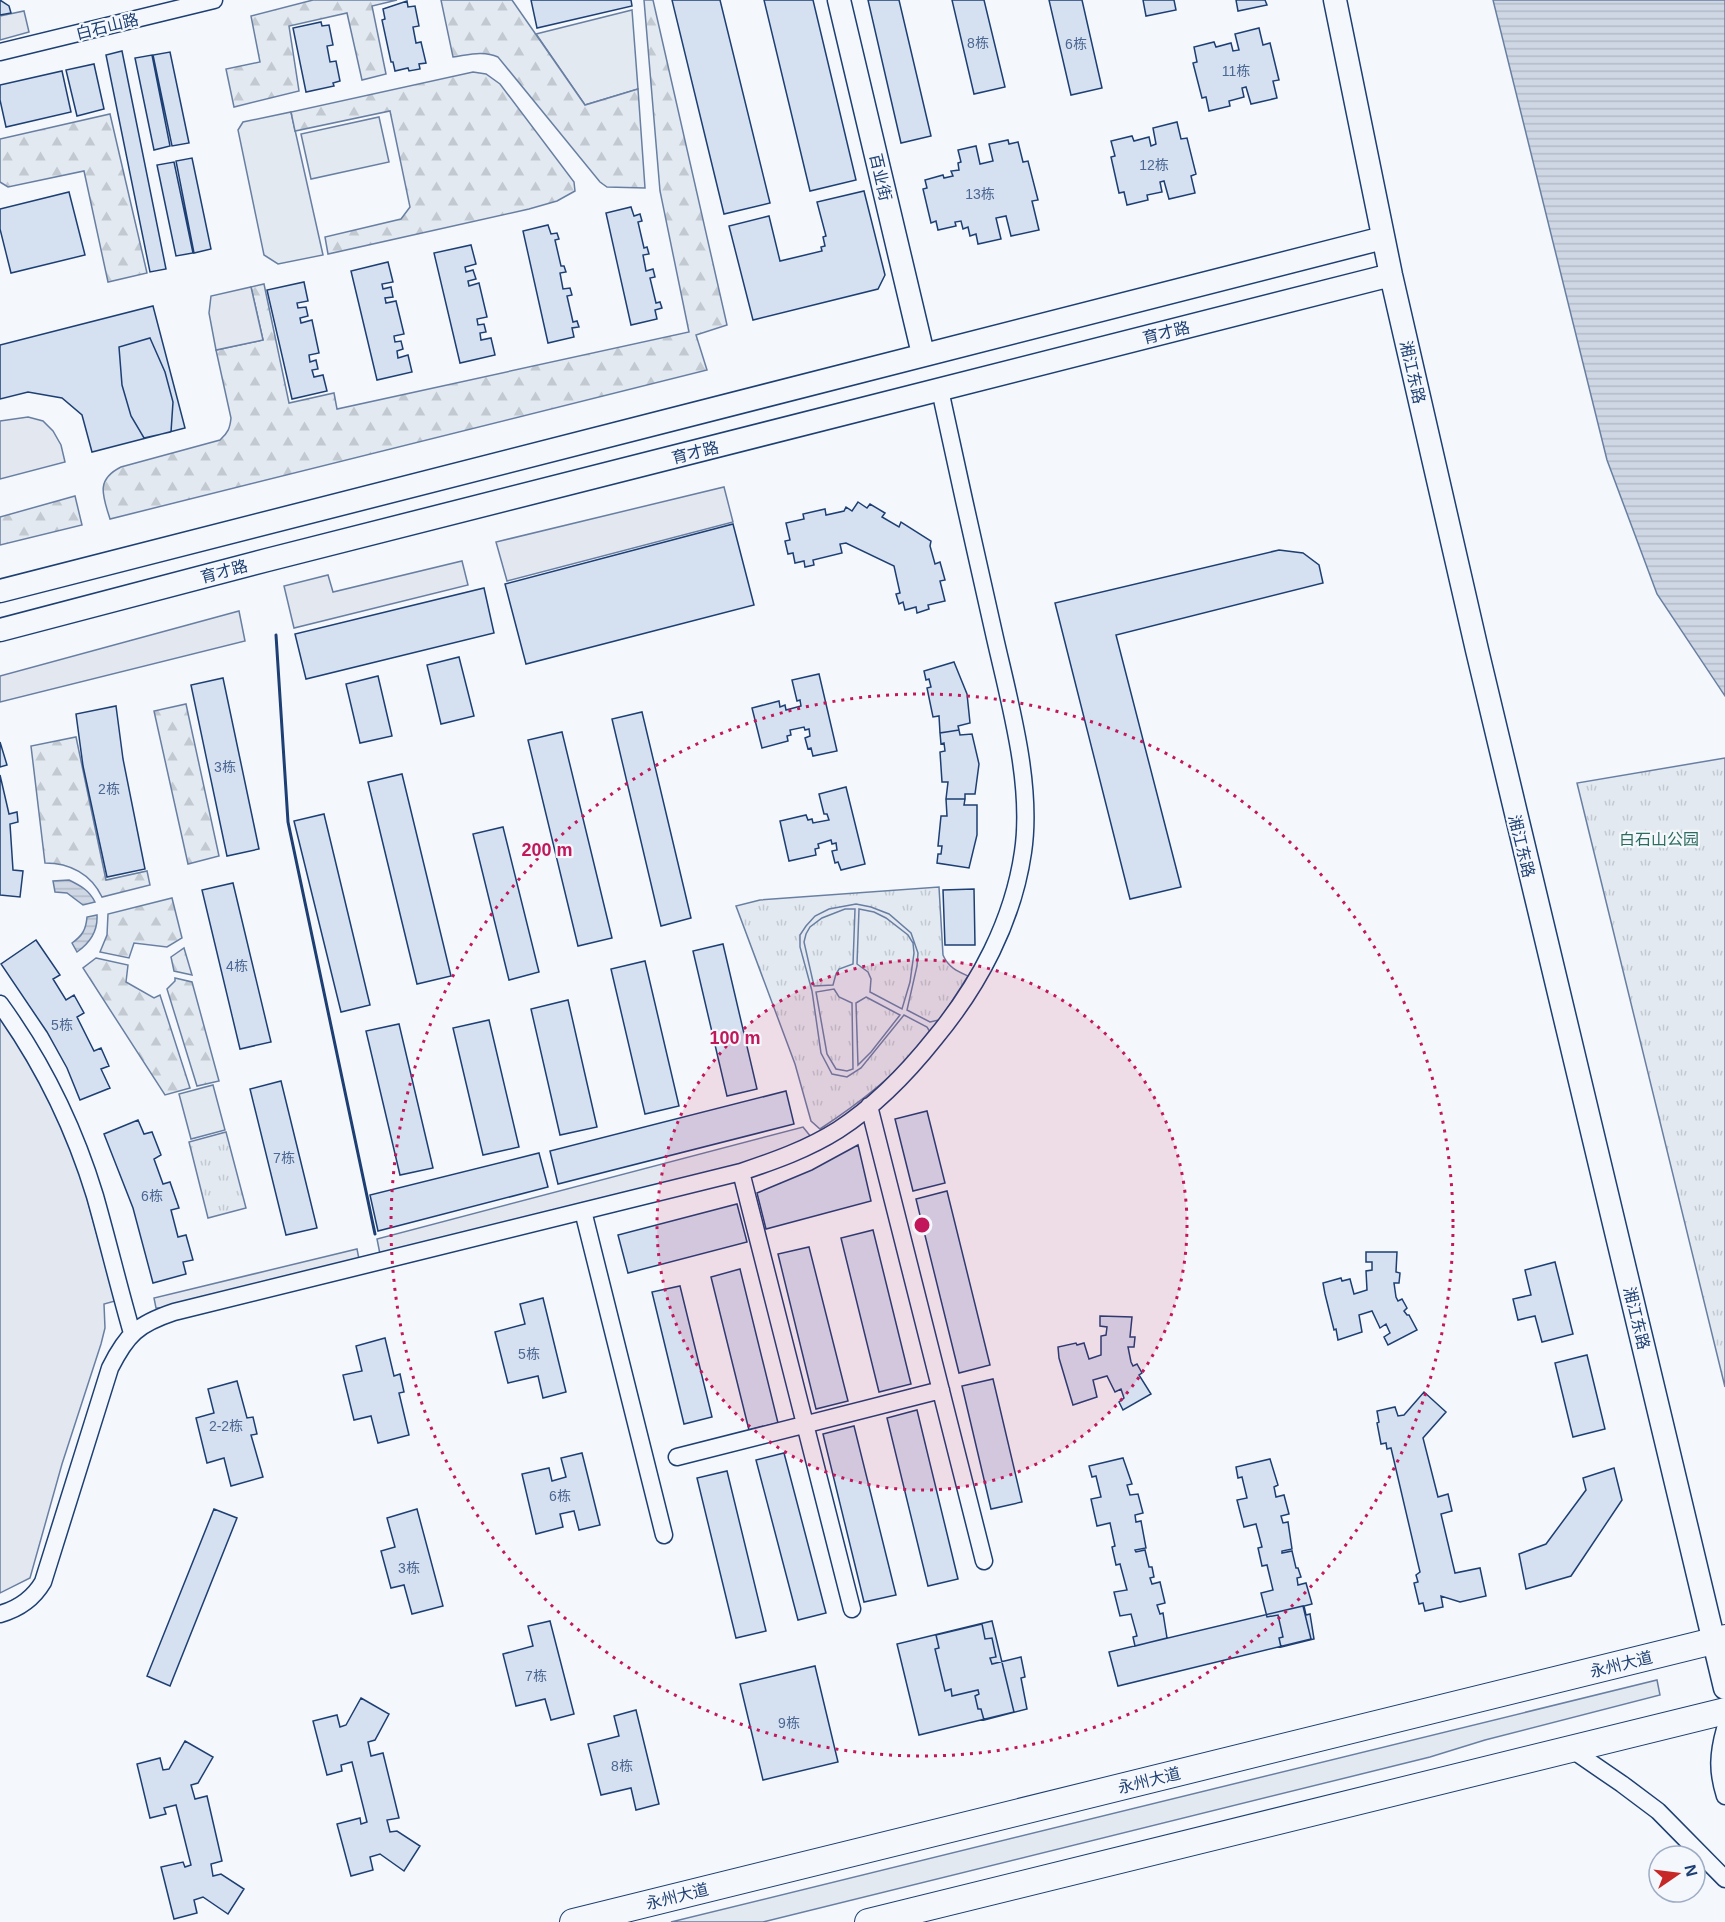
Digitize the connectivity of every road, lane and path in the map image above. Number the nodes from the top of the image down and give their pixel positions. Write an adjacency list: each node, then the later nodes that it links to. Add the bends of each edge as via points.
1 (214, 0): 4 (street, 白石山路)
2 (839, 0): 7 (main road, 百业街)
3 (1335, 0): 5 (main road, 湘江东路)
4 (0, 52)
5 (1383, 238): 6 (main road, 湘江东路); 7 (main road)
6 (1391, 275): 8 (main road, 育才路); 23 (main road, 湘江东路, via 1514,809)
7 (923, 354): 9 (main road)
8 (940, 390): 10 (main road, 育才路); 12 (street, via 1014,721 1025,810 1023,851 1014,894 981,972 927,1048)
9 (0, 591)
10 (0, 630)
11 (0, 1004): 15 (street, via 34,1056 74,1138)
12 (869, 1106): 13 (street, via 807,1147); 16 (street)
13 (741, 1172): 14 (street); 17 (street)
14 (583, 1211): 15 (street, via 174,1312 150,1320); 19 (street)
15 (132, 1333): 22 (street, via 110,1368 43,1582 31,1598)
16 (941, 1390): 17 (street); 20 (street)
17 (805, 1425): 18 (street); 21 (street)
18 (677, 1457)
19 (664, 1535)
20 (984, 1561)
21 (852, 1609)
22 (0, 1614)
23 (1719, 1639): 24 (main road, 湘江东路); 30 (main road, 永州大道)
24 (1725, 1688)
25 (1725, 1711): 27 (main road)
26 (1725, 1729): 28 (street, via 1719,1776)
27 (1571, 1749): 29 (street, via 1658,1811); 31 (main road)
28 (1725, 1796)
29 (1725, 1879)
30 (573, 1922)
31 (868, 1922)

